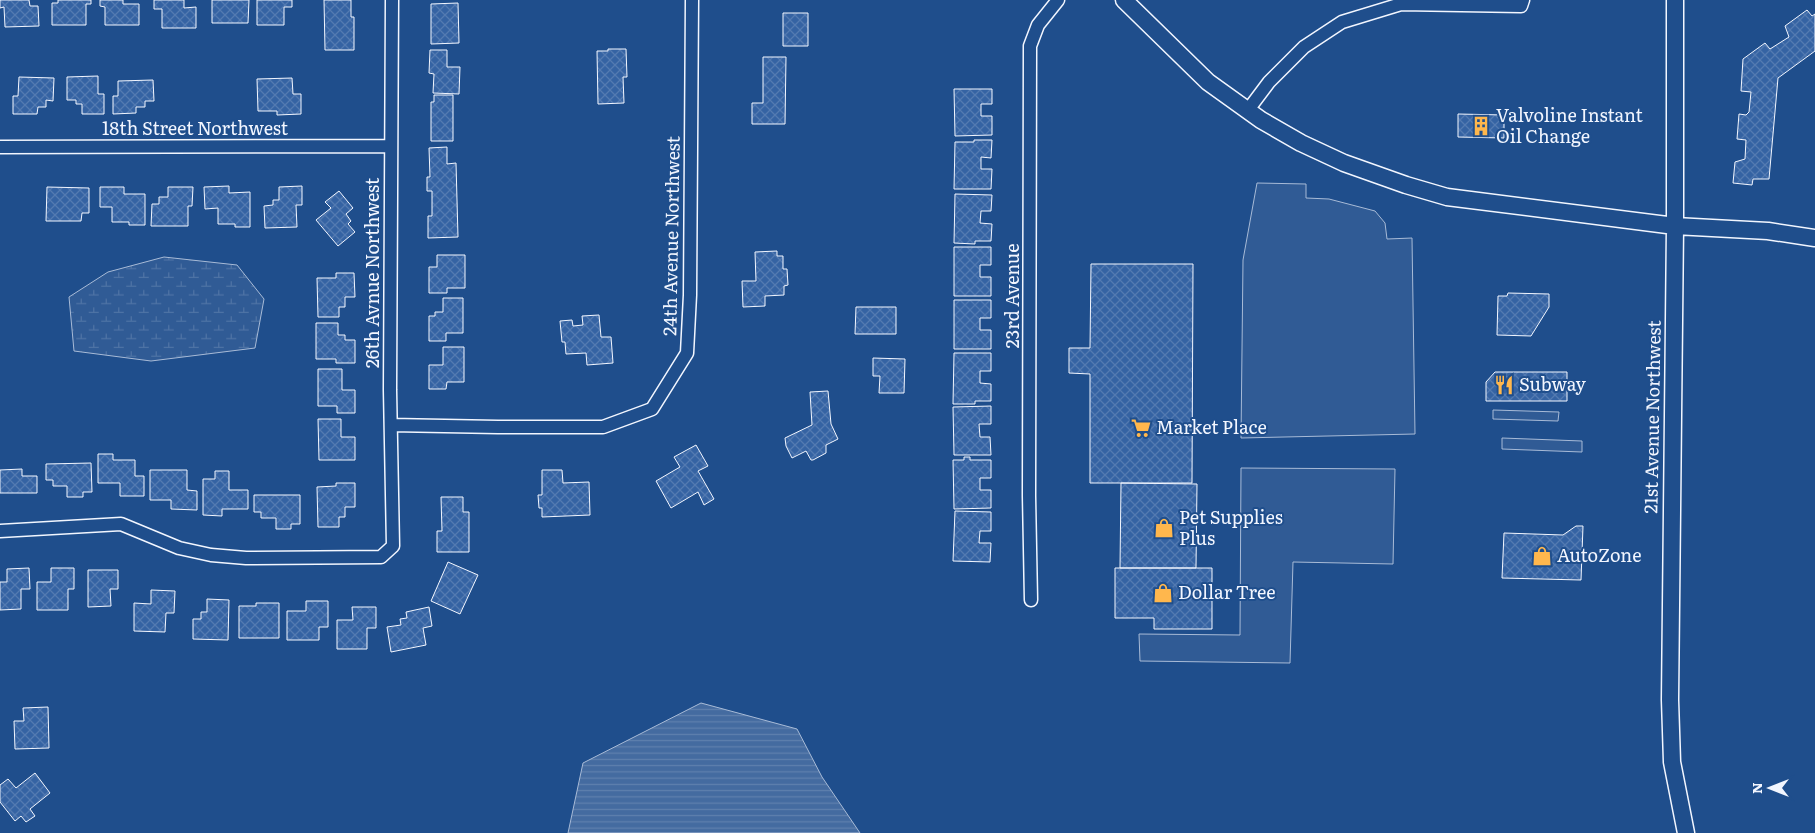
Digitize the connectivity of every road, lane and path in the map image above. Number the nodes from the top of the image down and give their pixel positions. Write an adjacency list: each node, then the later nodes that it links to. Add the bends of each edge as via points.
1 (392, 0): 8 (street, 26th Avnue Northwest)
2 (692, 0): 12 (street, 24th Avenue Northwest, via 687,353 652,409 603,427)
3 (1058, 0): 14 (street, 23rd Avenue, via 1038,25 1030,46 1029,496)
4 (1124, 0): 7 (street, via 1208,82)
5 (1523, 0): 7 (street, via 1521,6 1401,4 1342,22 1304,47 1268,82)
6 (1675, 0): 10 (street, 21st Avenue Northwest)
7 (1248, 110): 10 (street, via 1301,143 1344,163 1447,197)
8 (391, 146): 9 (street, 18th Street Northwest); 12 (street, 26th Avnue Northwest)
9 (0, 147)
10 (1675, 226): 11 (street, via 1768,231); 15 (street, 21st Avenue Northwest, via 1670,700 1672,762)
11 (1815, 238)
12 (391, 425): 13 (street, 26th Avnue Northwest, via 393,546 381,556 246,558 211,555 179,548 121,524)
13 (0, 531)
14 (1032, 600)
15 (1686, 833)

